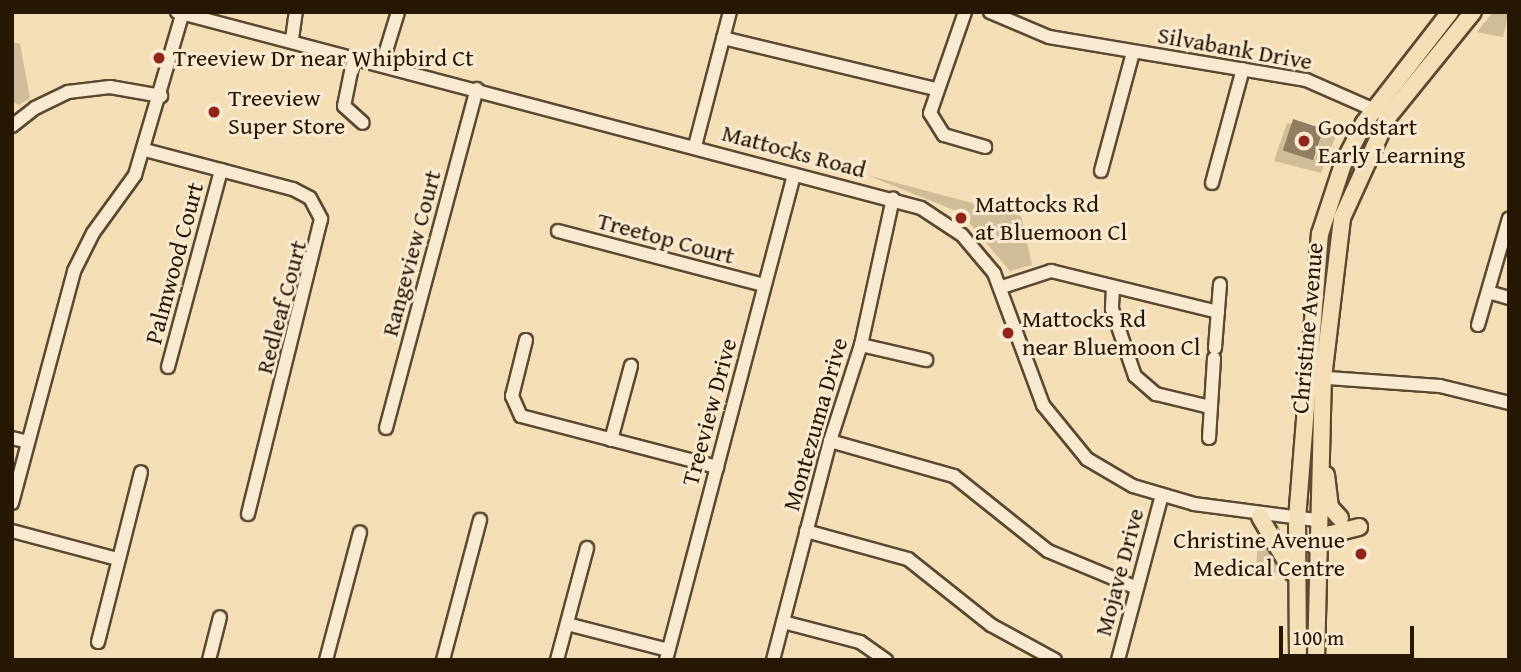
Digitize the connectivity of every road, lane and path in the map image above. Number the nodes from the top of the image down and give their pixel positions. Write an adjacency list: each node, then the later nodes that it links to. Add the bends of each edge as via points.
1 (296, 12): 10 (street)
2 (398, 12): 13 (street)
3 (730, 12): 9 (street)
4 (965, 12): 16 (street)
5 (990, 12): 11 (street, Silvabank Drive, via 1040,35)
6 (1450, 12): 18 (main road, Christine Avenue)
7 (1473, 12): 18 (main road, Christine Avenue)
8 (180, 13): 10 (street, Mattocks Road); 17 (street)
9 (723, 38): 16 (street); 21 (street)
10 (292, 39): 12 (street, Mattocks Road)
11 (1133, 52): 14 (street, Silvabank Drive); 25 (street)
12 (354, 57): 13 (street, Mattocks Road); 20 (street, via 344,106)
13 (382, 64): 15 (street, Mattocks Road)
14 (1243, 69): 18 (street, Silvabank Drive, via 1313,82); 27 (street)
15 (477, 89): 21 (street, Mattocks Road); 49 (street, Rangeview Court)
16 (935, 89): 22 (street, via 930,113 939,132)
17 (160, 96): 19 (street, via 90,88 51,98); 23 (street)
18 (1380, 113): 31 (main road, Christine Avenue, via 1332,194)
19 (14, 121)
20 (363, 123)
21 (695, 146): 26 (street, Mattocks Road)
22 (985, 147)
23 (145, 150): 24 (street, Redleaf Court); 55 (street, via 74,271)
24 (221, 170): 44 (street, Palmwood Court); 60 (street, Redleaf Court, via 303,193 321,219)
25 (1101, 171)
26 (794, 175): 28 (street, Mattocks Road); 33 (street, Treeview Drive)
27 (1212, 183)
28 (893, 198): 34 (street, Mattocks Road, via 947,223 975,247); 41 (street, Montezuma Drive)
29 (1509, 218): 36 (street)
30 (558, 231): 33 (street, Treetop Court)
31 (1322, 281): 45 (main road, Christine Avenue); 46 (main road, Christine Avenue)
32 (1220, 284): 38 (street)
33 (764, 285): 56 (street, Treeview Drive)
34 (1002, 287): 35 (street, via 1051,271); 58 (street, Mattocks Road, via 1036,390 1063,435 1115,478)
35 (1113, 288): 38 (street); 48 (street, via 1112,309 1135,376 1156,394)
36 (1488, 292): 37 (street); 39 (street)
37 (1509, 298)
38 (1217, 312): 48 (street)
39 (1478, 325)
40 (526, 340): 53 (street, via 512,396 518,414)
41 (861, 345): 42 (street); 54 (street, Montezuma Drive)
42 (926, 360)
43 (631, 366): 53 (street)
44 (168, 367)
45 (1307, 377): 46 (street); 63 (main road, Christine Avenue)
46 (1323, 378): 47 (street, via 1440,386); 52 (main road, Christine Avenue)
47 (1509, 403)
48 (1210, 407): 51 (street)
49 (386, 428)
50 (12, 438): 55 (street)
51 (1209, 438)
52 (1321, 438): 62 (main road, via 1330,507); 65 (main road, Christine Avenue)
53 (611, 440): 56 (street)
54 (830, 441): 68 (street, Montezuma Drive); 74 (street, via 954,475 1056,556)
55 (28, 442): 59 (street)
56 (717, 467): 79 (street, Treeview Drive)
57 (141, 472): 72 (street)
58 (1161, 495): 61 (street, Mattocks Road); 74 (street, Mojave Drive)
59 (12, 503)
60 (248, 514)
61 (1260, 517): 63 (street); 73 (main road)
62 (1340, 518)
63 (1297, 519): 65 (street); 73 (main road, Christine Avenue)
64 (480, 520): 82 (street)
65 (1316, 520): 70 (main road, Christine Avenue)
66 (1359, 527): 70 (main road, via 1331,534)
67 (12, 531): 72 (street)
68 (806, 531): 76 (street, Montezuma Drive); 86 (street, via 908,559 991,625)
69 (360, 532): 81 (street)
70 (1315, 546): 89 (main road, Christine Avenue)
71 (587, 548): 77 (street)
72 (117, 559): 78 (street)
73 (1296, 578): 88 (main road, Christine Avenue)
74 (1137, 588): 87 (street, Mojave Drive)
75 (220, 617): 80 (street)
76 (783, 622): 84 (street, Montezuma Drive); 85 (street, via 860,642)
77 (567, 624): 79 (street); 83 (street)
78 (98, 642)
79 (667, 655)
80 (209, 660)
81 (326, 660)
82 (443, 660)
83 (557, 660)
84 (774, 660)
85 (886, 660)
86 (1055, 660)
87 (1118, 660)
88 (1298, 660)
89 (1316, 660)

